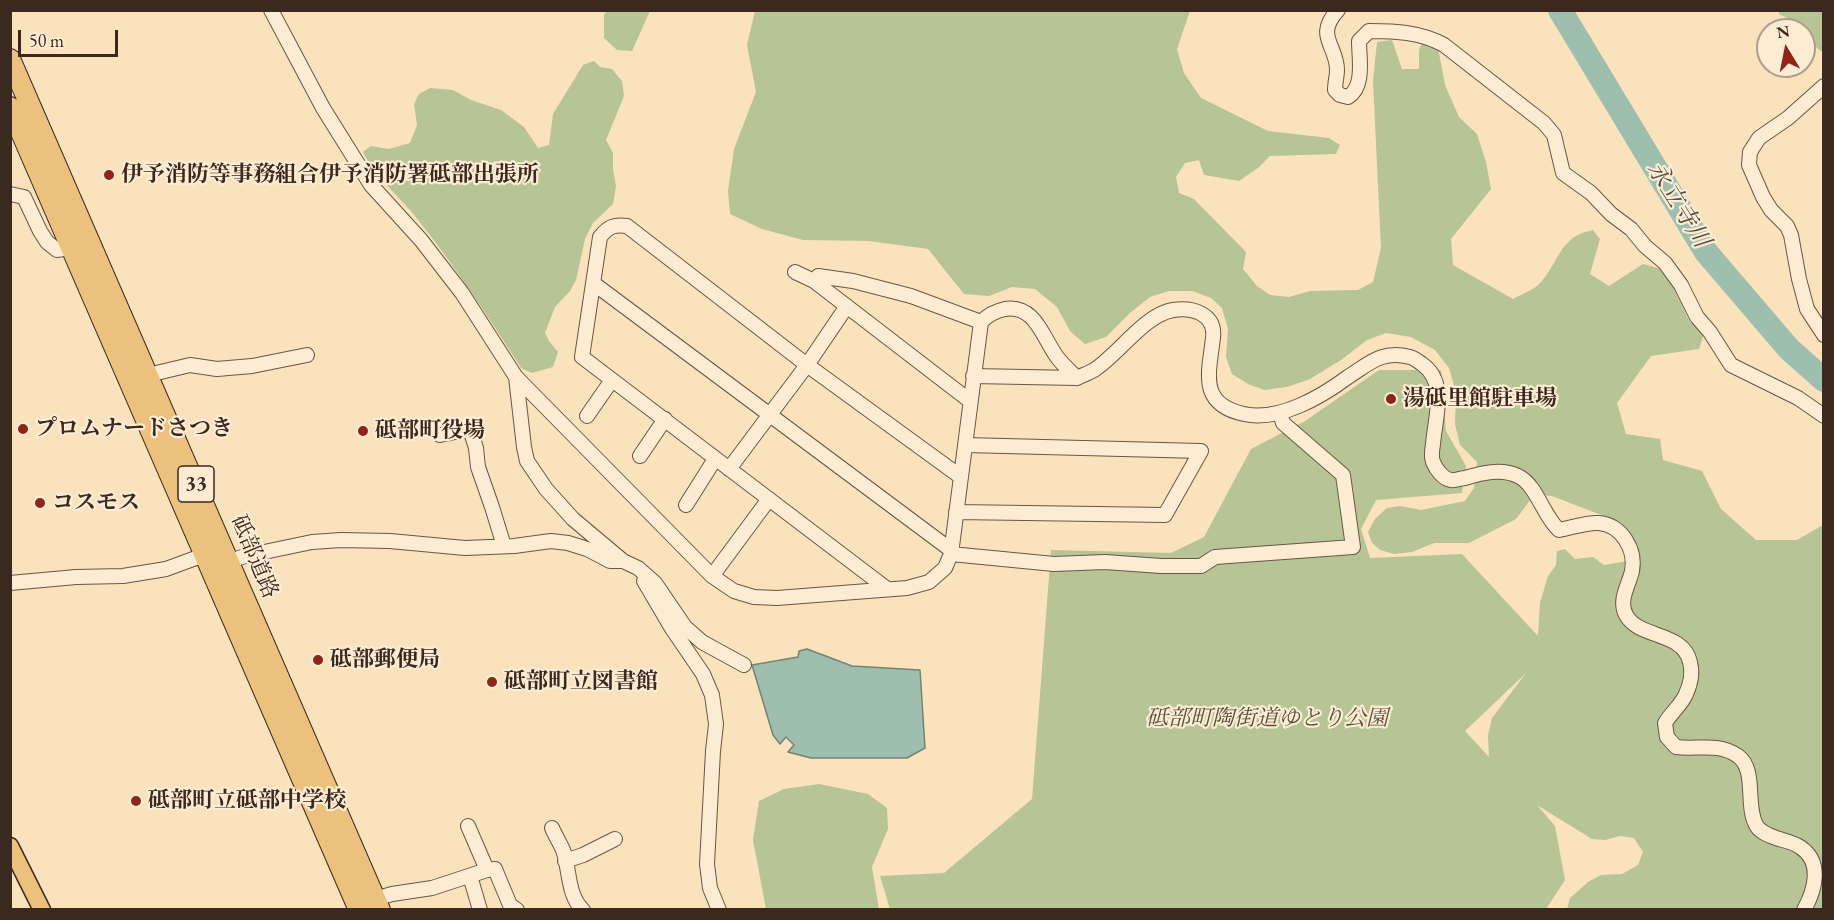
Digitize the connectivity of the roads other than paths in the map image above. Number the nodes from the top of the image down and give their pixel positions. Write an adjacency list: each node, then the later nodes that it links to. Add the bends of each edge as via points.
1 (271, 10): 19 (street, via 323,108 371,184 462,293)
2 (1338, 10): 26 (street, via 1327,35 1337,69 1335,90 1340,95 1354,94 1358,85 1359,41 1369,31 1428,36 1444,45 1544,123 1554,135 1563,173 1631,228 1665,262 1731,365 1798,398)
3 (10, 59): 7 (highway, 砥部道路 / 33)
4 (1824, 86): 14 (street, via 1759,138 1750,152 1749,165 1762,197 1787,226 1808,309)
5 (10, 107): 8 (highway, 砥部道路 / 33)
6 (10, 194): 8 (street, via 24,197 47,242 57,250)
7 (90, 243): 8 (street); 17 (highway, 砥部道路 / 33)
8 (71, 250): 39 (highway, 砥部道路 / 33)
9 (795, 272): 10 (street)
10 (814, 281): 12 (street); 13 (street, via 818,276 853,281 911,296)
11 (593, 283): 16 (street, via 600,237 607,228 627,226); 21 (street, via 582,357); 24 (street)
12 (847, 306): 16 (street); 22 (street)
13 (981, 322): 18 (street); 20 (street, via 999,310 1024,310 1064,367)
14 (1824, 335)
15 (307, 355): 17 (street, via 217,369 190,365)
16 (807, 365): 24 (street); 33 (street)
17 (148, 375): 40 (highway, 砥部道路 / 33)
18 (974, 376): 20 (street); 22 (street)
19 (516, 377): 41 (street, via 527,461 573,519); 43 (street)
20 (1077, 378): 23 (street, via 1094,369 1164,312 1183,308 1200,312 1211,322 1214,336 1209,384 1215,399 1245,414)
21 (612, 380): 25 (street); 27 (street)
22 (970, 401): 29 (street)
23 (1280, 413): 38 (street, via 1282,423 1343,475 1353,547 1215,557 1202,566 1054,564); 60 (street, via 1348,378 1368,362 1388,355 1412,357 1429,369 1437,385 1439,404 1431,460 1441,475 1452,481 1505,471 1521,477 1558,530 1600,523 1617,530 1632,554 1622,602 1626,615 1636,625 1682,647 1691,666 1686,695 1665,723 1667,737 1676,747 1716,746 1741,758 1748,770 1749,806 1758,828 1800,846 1814,865 1815,880)
24 (770, 415): 32 (street); 38 (street)
25 (587, 416)
26 (1824, 416)
27 (664, 419): 30 (street); 31 (street)
28 (440, 435): 37 (street, via 470,429)
29 (965, 445): 33 (street); 36 (street, via 1201,451 1165,515)
30 (640, 456)
31 (715, 459): 32 (street); 35 (street)
32 (729, 469): 34 (street)
33 (961, 477): 36 (street)
34 (769, 499): 43 (street); 45 (street)
35 (686, 505)
36 (956, 512): 38 (street)
37 (504, 546): 40 (street, via 465,548 341,540 312,542); 41 (street, via 568,543 610,561)
38 (951, 552): 45 (street, via 945,568 929,582 908,588)
39 (204, 555): 40 (street); 44 (street, via 144,573); 54 (highway, 砥部道路 / 33)
40 (230, 561): 54 (highway, 砥部道路 / 33)
41 (622, 561): 42 (street)
42 (638, 568): 46 (street, via 655,583 685,627 702,642); 59 (street, via 712,694 717,724 707,864 710,888)
43 (712, 576): 45 (street, via 734,591 754,597)
44 (10, 583)
45 (886, 588)
46 (744, 665)
47 (468, 826): 52 (street)
48 (552, 828): 51 (street)
49 (615, 839): 51 (street)
50 (10, 846): 55 (main road)
51 (565, 861): 58 (street, via 569,883)
52 (487, 870): 53 (street); 57 (street, via 495,869 510,905)
53 (470, 876): 54 (street); 56 (street)
54 (371, 906)
55 (42, 909)
56 (480, 909)
57 (517, 909)
58 (583, 909)
59 (719, 909)
60 (1804, 909)

